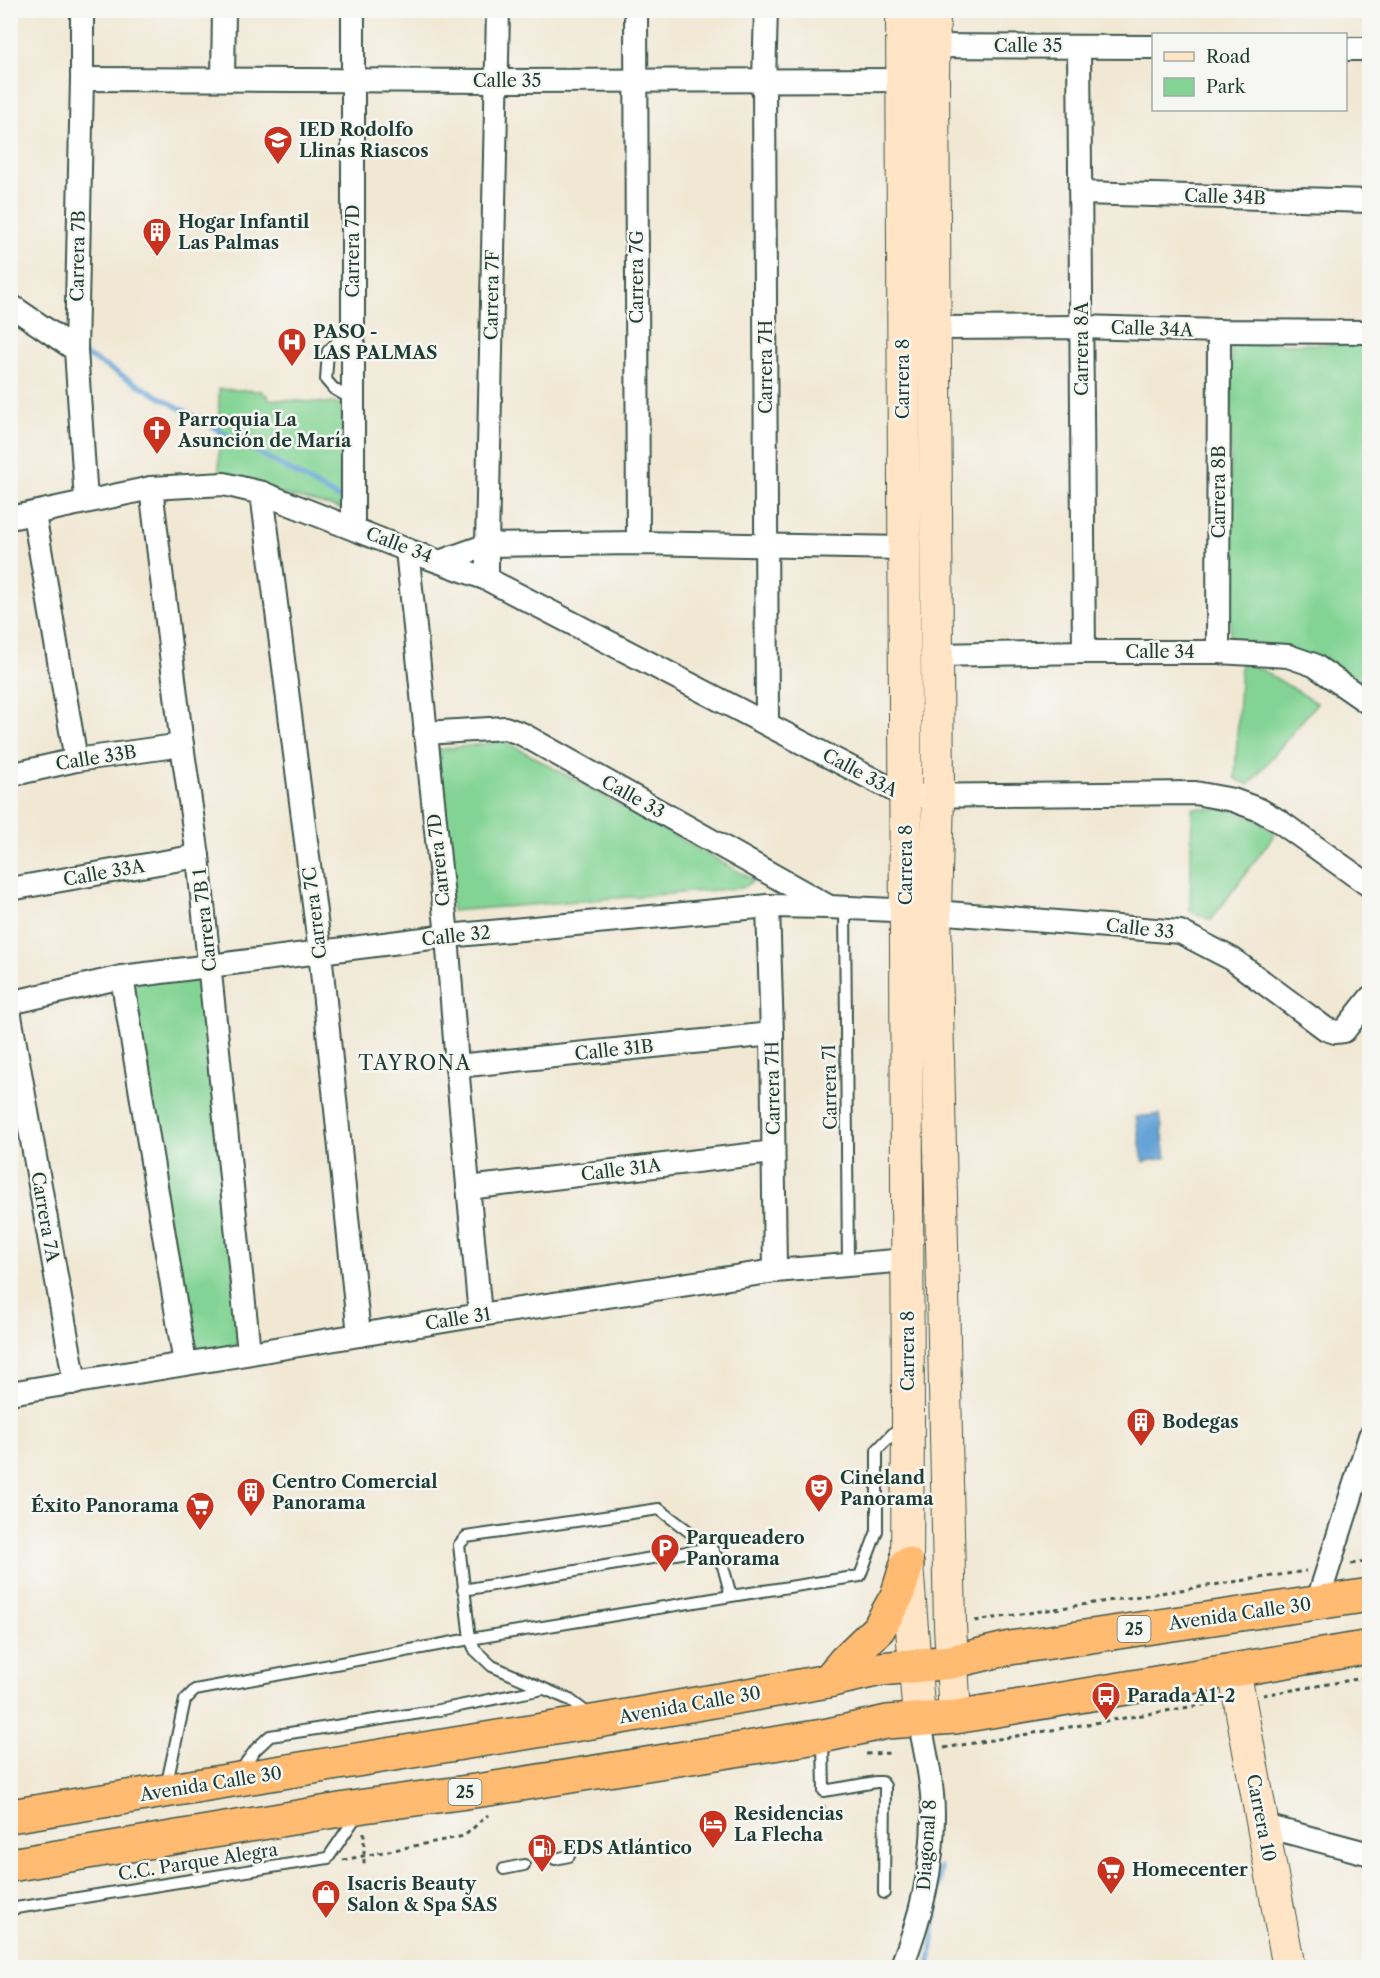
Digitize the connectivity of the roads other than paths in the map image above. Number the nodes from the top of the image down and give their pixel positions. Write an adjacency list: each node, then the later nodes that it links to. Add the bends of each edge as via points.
1 (82, 10): 15 (street, Carrera 7B)
2 (224, 10): 16 (street)
3 (353, 10): 18 (street, Carrera 7D)
4 (498, 10): 19 (street, Carrera 7F)
5 (636, 10): 20 (street, Carrera 7G)
6 (766, 10): 21 (street, Carrera 7H)
7 (902, 10): 9 (street, Carrera 8)
8 (934, 10): 10 (street, Carrera 8)
9 (902, 45): 10 (street, Calle 35); 22 (street, Carrera 8)
10 (933, 46): 11 (street, Calle 35); 17 (street, Carrera 8)
11 (1078, 47): 12 (street, Calle 35); 23 (street, Carrera 8A)
12 (1152, 47)
13 (1347, 49): 14 (street)
14 (1370, 49)
15 (82, 79): 16 (street, Calle 35); 30 (street, Carrera 7B)
16 (224, 79): 18 (street, Calle 35)
17 (933, 80): 22 (street, Calle 35); 27 (street, Carrera 8)
18 (352, 81): 19 (street, Calle 35); 36 (street, Carrera 7D)
19 (497, 81): 20 (street, Calle 35); 38 (street, Carrera 7F)
20 (635, 81): 21 (street, Calle 35); 37 (street, Carrera 7G)
21 (764, 81): 22 (street, Calle 35); 39 (street, Carrera 7H)
22 (902, 81): 40 (street, Carrera 8)
23 (1081, 193): 24 (street, Calle 34B); 26 (street, Carrera 8A)
24 (1370, 201)
25 (10, 305): 30 (street)
26 (1081, 327): 27 (street, Calle 34A); 28 (street, Calle 34A); 44 (street, Carrera 8A)
27 (934, 328): 46 (street, Carrera 8)
28 (1219, 331): 29 (street, Calle 34A); 45 (street, Carrera 8B)
29 (1370, 332)
30 (76, 350): 33 (street, Carrera 7B)
31 (151, 488): 32 (street, Calle 34, via 224,484); 33 (street, Calle 34); 50 (street, Carrera 7B 1)
32 (262, 493): 36 (street, Calle 34); 62 (street, Carrera 7C)
33 (86, 501): 34 (street, Calle 34)
34 (34, 514): 35 (street, Calle 34); 51 (street)
35 (10, 518)
36 (353, 527): 41 (street, Calle 34)
37 (639, 543): 38 (street, Calle 34); 39 (street, Calle 34)
38 (487, 545): 42 (street, Calle 34); 43 (street, Carrera 7F)
39 (767, 546): 40 (street, Calle 34); 48 (street, Carrera 7H)
40 (904, 548): 53 (street, Carrera 8)
41 (407, 550): 42 (street, Calle 34); 49 (street, Carrera 7D)
42 (442, 561): 43 (street, Calle 33A)
43 (488, 579): 48 (street, Calle 33A)
44 (1084, 652): 45 (street, Calle 34); 46 (street, Calle 34)
45 (1218, 652): 47 (street, Calle 34, via 1288,656 1314,665)
46 (937, 655): 54 (street, Carrera 8)
47 (1370, 704)
48 (767, 723): 53 (street, Calle 33A)
49 (425, 733): 59 (street, Calle 33, via 505,728 522,734); 61 (street, Carrera 7D)
50 (182, 745): 51 (street, Calle 33B); 55 (street, Carrera 7B 1)
51 (76, 760): 52 (street, Calle 33B)
52 (10, 775)
53 (905, 796): 54 (street, Calle 33A); 60 (street, Carrera 8)
54 (938, 796): 56 (street, Calle 33A, via 1195,793 1233,800 1279,821); 60 (street, Carrera 8)
55 (198, 856): 57 (street, Calle 33A); 63 (street, Carrera 7B 1)
56 (1370, 886)
57 (10, 889)
58 (768, 906): 59 (street, Calle 32); 61 (street, Calle 32); 68 (street, Carrera 7H)
59 (837, 907): 60 (street, Calle 32); 74 (lane, Carrera 7I)
60 (921, 912): 65 (street, Calle 33, via 1180,932 1232,959 1335,1032 1344,1031); 73 (street, Carrera 8); 92 (street, Carrera 8)
61 (447, 936): 62 (street, Calle 32); 69 (street, Carrera 7D)
62 (320, 952): 63 (street, Calle 32); 77 (street, Carrera 7C)
63 (210, 965): 64 (street, Calle 32); 78 (street, Carrera 7B 1)
64 (122, 977): 66 (street, Calle 32); 79 (street)
65 (1370, 998)
66 (10, 1003)
67 (10, 1016): 70 (street, Carrera 7A)
68 (772, 1034): 69 (street, Calle 31B); 71 (street, Carrera 7H)
69 (457, 1066): 72 (street, Carrera 7D)
70 (15, 1076): 80 (street, Carrera 7A)
71 (773, 1152): 72 (street, Calle 31A); 75 (street, Carrera 7H)
72 (468, 1188): 76 (street, Carrera 7D)
73 (907, 1260): 74 (street, Calle 31); 82 (street, Carrera 8)
74 (848, 1265): 75 (street, Calle 31)
75 (775, 1271): 76 (street, Calle 31)
76 (480, 1315): 77 (street, Calle 31)
77 (359, 1335): 78 (street, Calle 31)
78 (249, 1352): 79 (street, Calle 31)
79 (185, 1364): 80 (street, Calle 31)
80 (75, 1383): 81 (street, Calle 31)
81 (10, 1393)
82 (908, 1417): 85 (street, Carrera 8); 88 (lane, via 877,1450 877,1530 860,1576)
83 (1370, 1436): 89 (street)
84 (711, 1548): 86 (lane); 86 (lane, via 654,1508 466,1537 459,1545); 88 (lane, via 723,1566)
85 (907, 1564): 93 (street, Carrera 8); 95 (highway, via 897,1596 879,1628)
86 (463, 1590): 90 (lane)
87 (1370, 1595): 89 (highway, Avenida Calle 30 / 25)
88 (731, 1596): 90 (lane)
89 (1317, 1603): 92 (highway, Avenida Calle 30 / 25, via 1010,1648)
90 (470, 1638): 96 (lane, via 475,1650 492,1666); 102 (lane, via 195,1690 185,1700)
91 (1370, 1647): 94 (highway, 25)
92 (951, 1662): 93 (highway, Avenida Calle 30 / 25); 97 (street, Carrera 8)
93 (914, 1666): 95 (highway, Avenida Calle 30 / 25); 98 (street, Carrera 8)
94 (1234, 1669): 97 (highway, 25); 105 (street, Carrera 10)
95 (828, 1681): 99 (highway, Avenida Calle 30 / 25)
96 (543, 1689): 99 (lane, via 570,1701); 101 (lane, via 434,1711 270,1736)
97 (955, 1717): 98 (highway, 25)
98 (919, 1719): 100 (highway, 25, via 887,1722); 114 (street, Diagonal 8, via 933,1813 931,1849 919,1920)
99 (598, 1721): 101 (highway, Avenida Calle 30 / 25)
100 (823, 1746): 103 (highway, 25); 112 (lane, via 824,1791 876,1782 885,1786)
101 (234, 1781): 102 (highway, Avenida Calle 30 / 25)
102 (166, 1790): 104 (highway, Avenida Calle 30 / 25)
103 (364, 1806): 109 (highway, 25); 113 (lane, C.C. Parque Alegra, via 328,1858)
104 (10, 1816)
105 (1262, 1825): 106 (street); 115 (street, Carrera 10)
106 (1370, 1854)
107 (569, 1856): 108 (lane)
108 (555, 1859)
109 (10, 1865)
110 (524, 1865): 111 (lane)
111 (504, 1869)
112 (884, 1893)
113 (10, 1909)
114 (901, 1968)
115 (1289, 1968)

